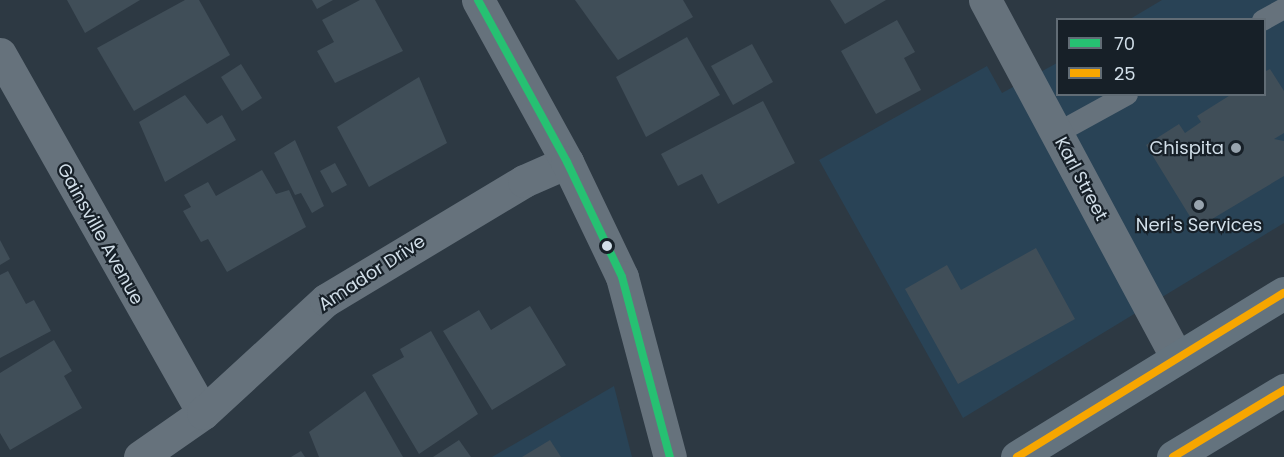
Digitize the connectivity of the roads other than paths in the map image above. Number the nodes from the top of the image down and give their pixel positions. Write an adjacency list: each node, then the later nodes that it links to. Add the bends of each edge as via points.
1 (478, 0): 8 (street)
2 (985, 0): 7 (street, Karl Street)
3 (1284, 8): 4 (lane)
4 (1266, 18)
5 (0, 54): 12 (street, Gainsville Avenue)
6 (1123, 96): 7 (lane)
7 (1056, 134): 10 (street, Karl Street)
8 (567, 162): 12 (street, Amador Drive, via 524,181 326,300); 14 (street, via 622,277)
9 (1284, 293): 10 (main road)
10 (1177, 358): 15 (main road)
11 (1284, 390): 16 (main road)
12 (203, 413): 13 (street, Amador Drive)
13 (140, 457)
14 (670, 457)
15 (1017, 457)
16 (1173, 457)

